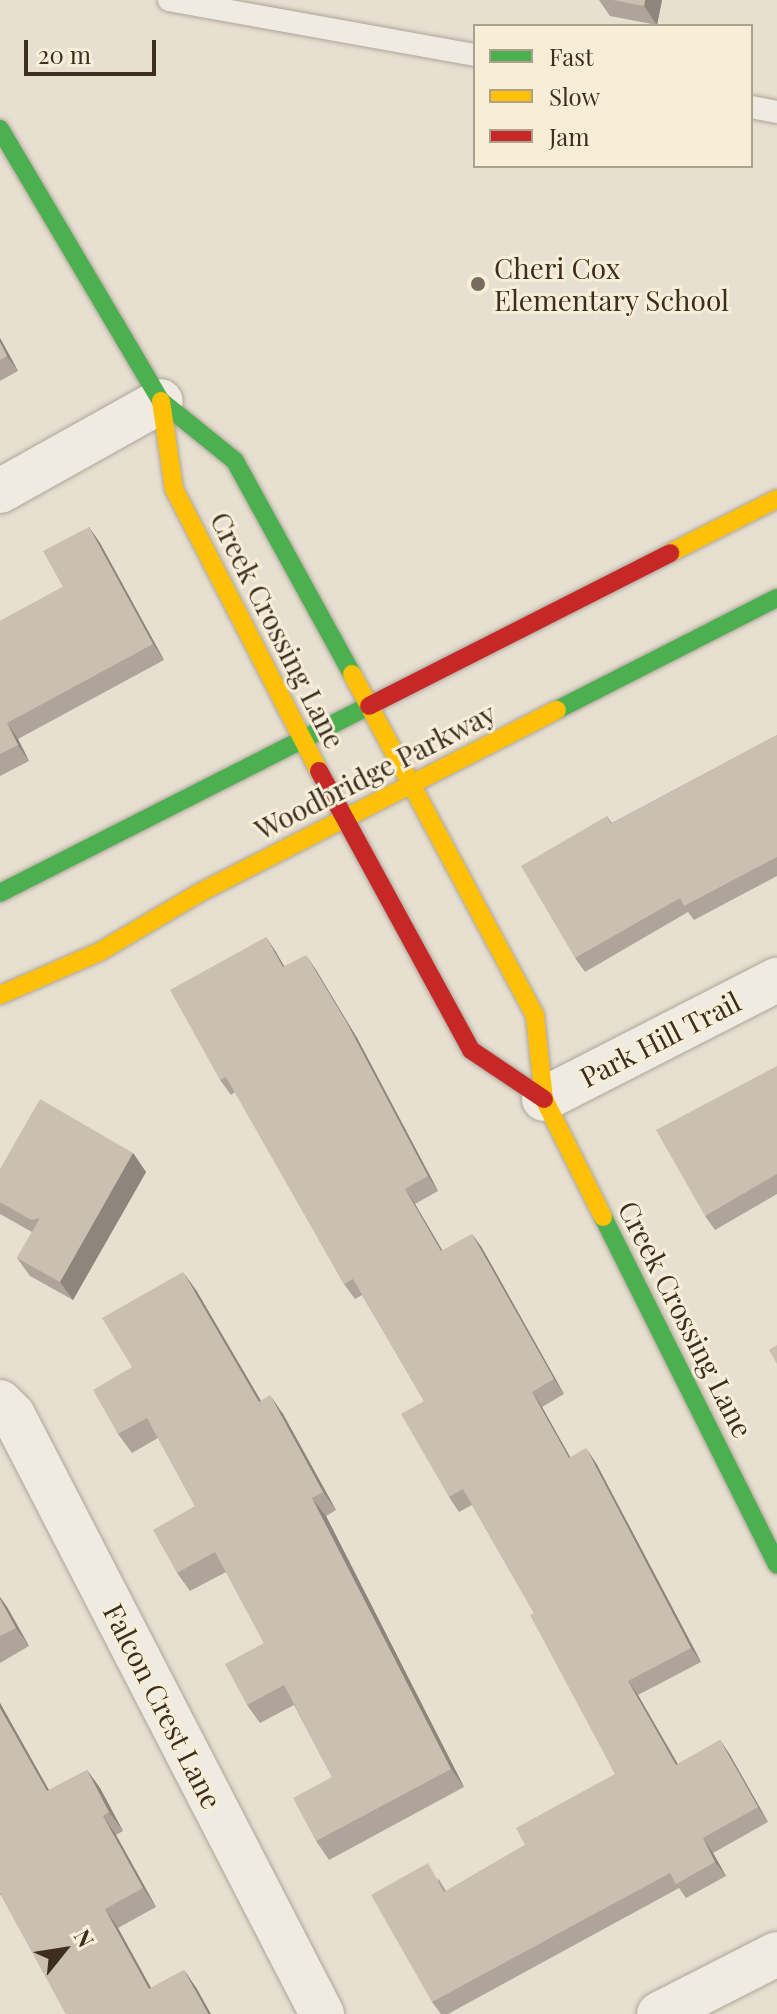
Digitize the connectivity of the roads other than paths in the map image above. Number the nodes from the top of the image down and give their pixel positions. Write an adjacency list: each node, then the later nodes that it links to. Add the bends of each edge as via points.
1 (169, 0): 2 (lane)
2 (473, 55)
3 (753, 107): 4 (lane)
4 (777, 112)
5 (0, 129): 6 (street, Creek Crossing Lane)
6 (161, 401): 7 (street); 10 (street, Creek Crossing Lane, via 235,461); 11 (street, Creek Crossing Lane, via 174,489)
7 (0, 491)
8 (777, 499): 10 (street, Woodbridge Parkway)
9 (777, 598): 12 (street, Woodbridge Parkway)
10 (371, 708): 11 (street, Woodbridge Parkway); 12 (street, Creek Crossing Lane)
11 (303, 742): 13 (street, Creek Crossing Lane); 14 (street, Woodbridge Parkway)
12 (410, 786): 13 (street, Woodbridge Parkway); 17 (street, Creek Crossing Lane, via 535,1016)
13 (344, 819): 16 (street, Woodbridge Parkway, via 199,893 101,951); 17 (street, Creek Crossing Lane, via 471,1050)
14 (0, 893)
15 (777, 980): 17 (street, Park Hill Trail)
16 (0, 995)
17 (544, 1099): 19 (street, Creek Crossing Lane)
18 (0, 1402): 21 (street, Falcon Crest Lane, via 13,1415)
19 (777, 1565)
20 (777, 1954): 22 (street)
21 (322, 2014)
22 (659, 2014)

